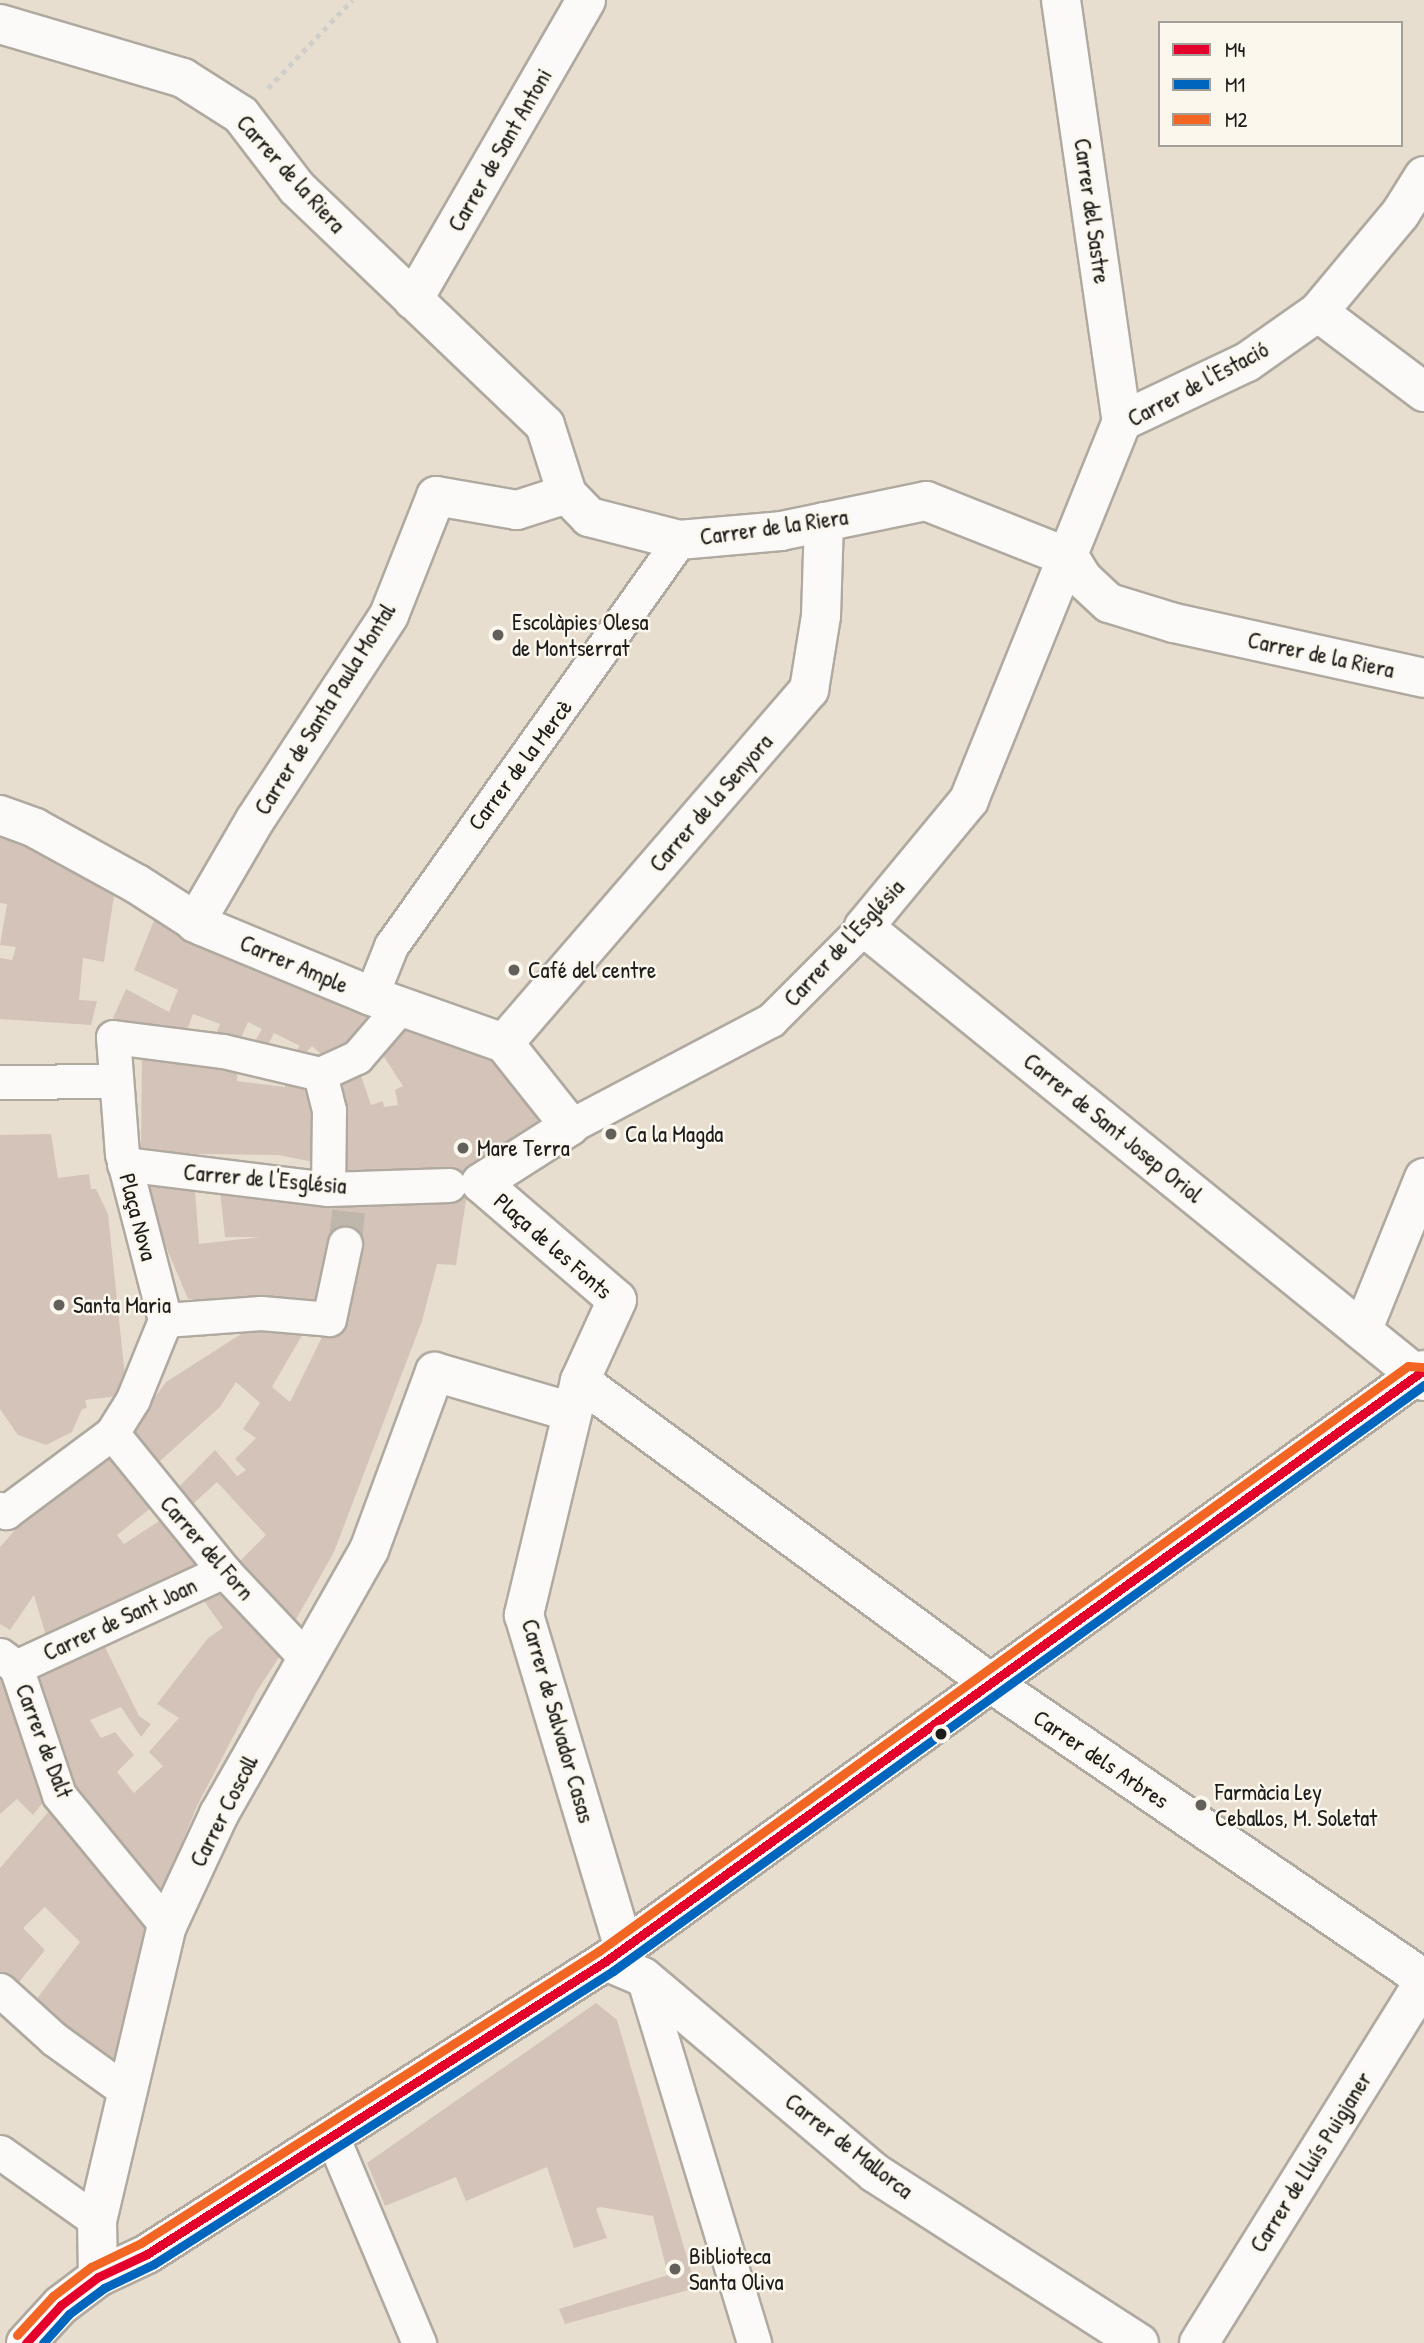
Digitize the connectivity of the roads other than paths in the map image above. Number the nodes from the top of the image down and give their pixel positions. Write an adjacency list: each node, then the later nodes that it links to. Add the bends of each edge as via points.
1 (586, 0): 5 (street, Carrer de Sant Antoni)
2 (1061, 0): 8 (street, Carrer del Sastre)
3 (0, 24): 5 (street, Carrer de la Riera, via 183,78 241,115 297,188)
4 (1424, 176): 6 (street, Carrer de l'Estació, via 1400,214)
5 (413, 300): 9 (street, Carrer de la Riera, via 545,425)
6 (1318, 312): 7 (street); 8 (street, Carrer de l'Estació, via 1247,362)
7 (1424, 392)
8 (1122, 421): 12 (street, Carrer de l'Estació)
9 (567, 494): 11 (street, Carrer de la Riera, via 589,517); 15 (street, Carrer de Santa Paula Montal, via 517,510 436,496 389,615 255,820)
10 (824, 522): 11 (street, Carrer de la Riera, via 781,531); 12 (street, Carrer de la Riera, via 926,501); 18 (street, Carrer de la Senyora, via 821,616 808,690)
11 (679, 540): 17 (street, Carrer de la Mercè, via 391,946)
12 (1070, 558): 13 (street, Carrer de la Riera, via 1083,579 1108,603 1174,623); 16 (street, Carrer de l'Església, via 969,800)
13 (1424, 678)
14 (0, 815): 15 (street, Carrer Ample, via 35,828 137,884)
15 (195, 923): 17 (street, Carrer Ample)
16 (864, 926): 22 (street, Carrer de l'Església, via 771,1020); 29 (street, Carrer de Sant Josep Oriol)
17 (386, 1001): 18 (street, Carrer Ample); 19 (street, Carrer de la Mercè, via 357,1057)
18 (503, 1043): 22 (street)
19 (320, 1074): 20 (street, Plaça Nova, via 223,1051 113,1037); 26 (street)
20 (115, 1081): 21 (street); 23 (street, Plaça Nova)
21 (0, 1082)
22 (570, 1126): 25 (street, Carrer de l'Església)
23 (123, 1159): 26 (street, Carrer de l'Església); 28 (street, Plaça Nova)
24 (1424, 1178): 29 (street)
25 (466, 1184): 26 (street, Carrer de l'Església); 31 (street, Plaça de les Fonts, via 617,1300)
26 (343, 1192)
27 (345, 1244): 28 (street, via 329,1319 261,1313)
28 (165, 1320): 32 (street, via 133,1399)
29 (1363, 1329): 30 (street, Carrer de Sant Josep Oriol)
30 (1421, 1376): 37 (street)
31 (576, 1397): 35 (street, Carrer Coscoll, via 435,1372 369,1550); 37 (street, Carrer dels Arbres); 39 (street, Carrer de Salvador Casas, via 524,1615)
32 (112, 1433): 33 (street, via 6,1512); 34 (street, Carrer del Forn)
33 (0, 1509)
34 (224, 1571): 35 (street, Carrer del Forn); 36 (street, Carrer de Sant Joan)
35 (307, 1660): 38 (street, Carrer Coscoll, via 219,1814)
36 (8, 1661): 38 (street, Carrer de Dalt, via 59,1796)
37 (988, 1681): 39 (street); 40 (street, Carrer dels Arbres)
38 (167, 1926): 42 (street, Carrer Coscoll)
39 (624, 1961): 43 (street); 49 (street, Carrer de Salvador Casas); 50 (street, Carrer de Mallorca, via 875,2173)
40 (1424, 1980): 51 (street, Carrer de Lluís Puigjaner)
41 (0, 1990): 42 (street, via 54,2039)
42 (129, 2093): 45 (street, Carrer Coscoll)
43 (332, 2136): 46 (street, via 146,2254); 48 (street)
44 (0, 2152): 45 (street)
45 (97, 2221): 46 (street, Carrer Coscoll)
46 (98, 2277): 47 (street, via 61,2305)
47 (26, 2343)
48 (419, 2343)
49 (754, 2343)
50 (1139, 2343)
51 (1199, 2343)

